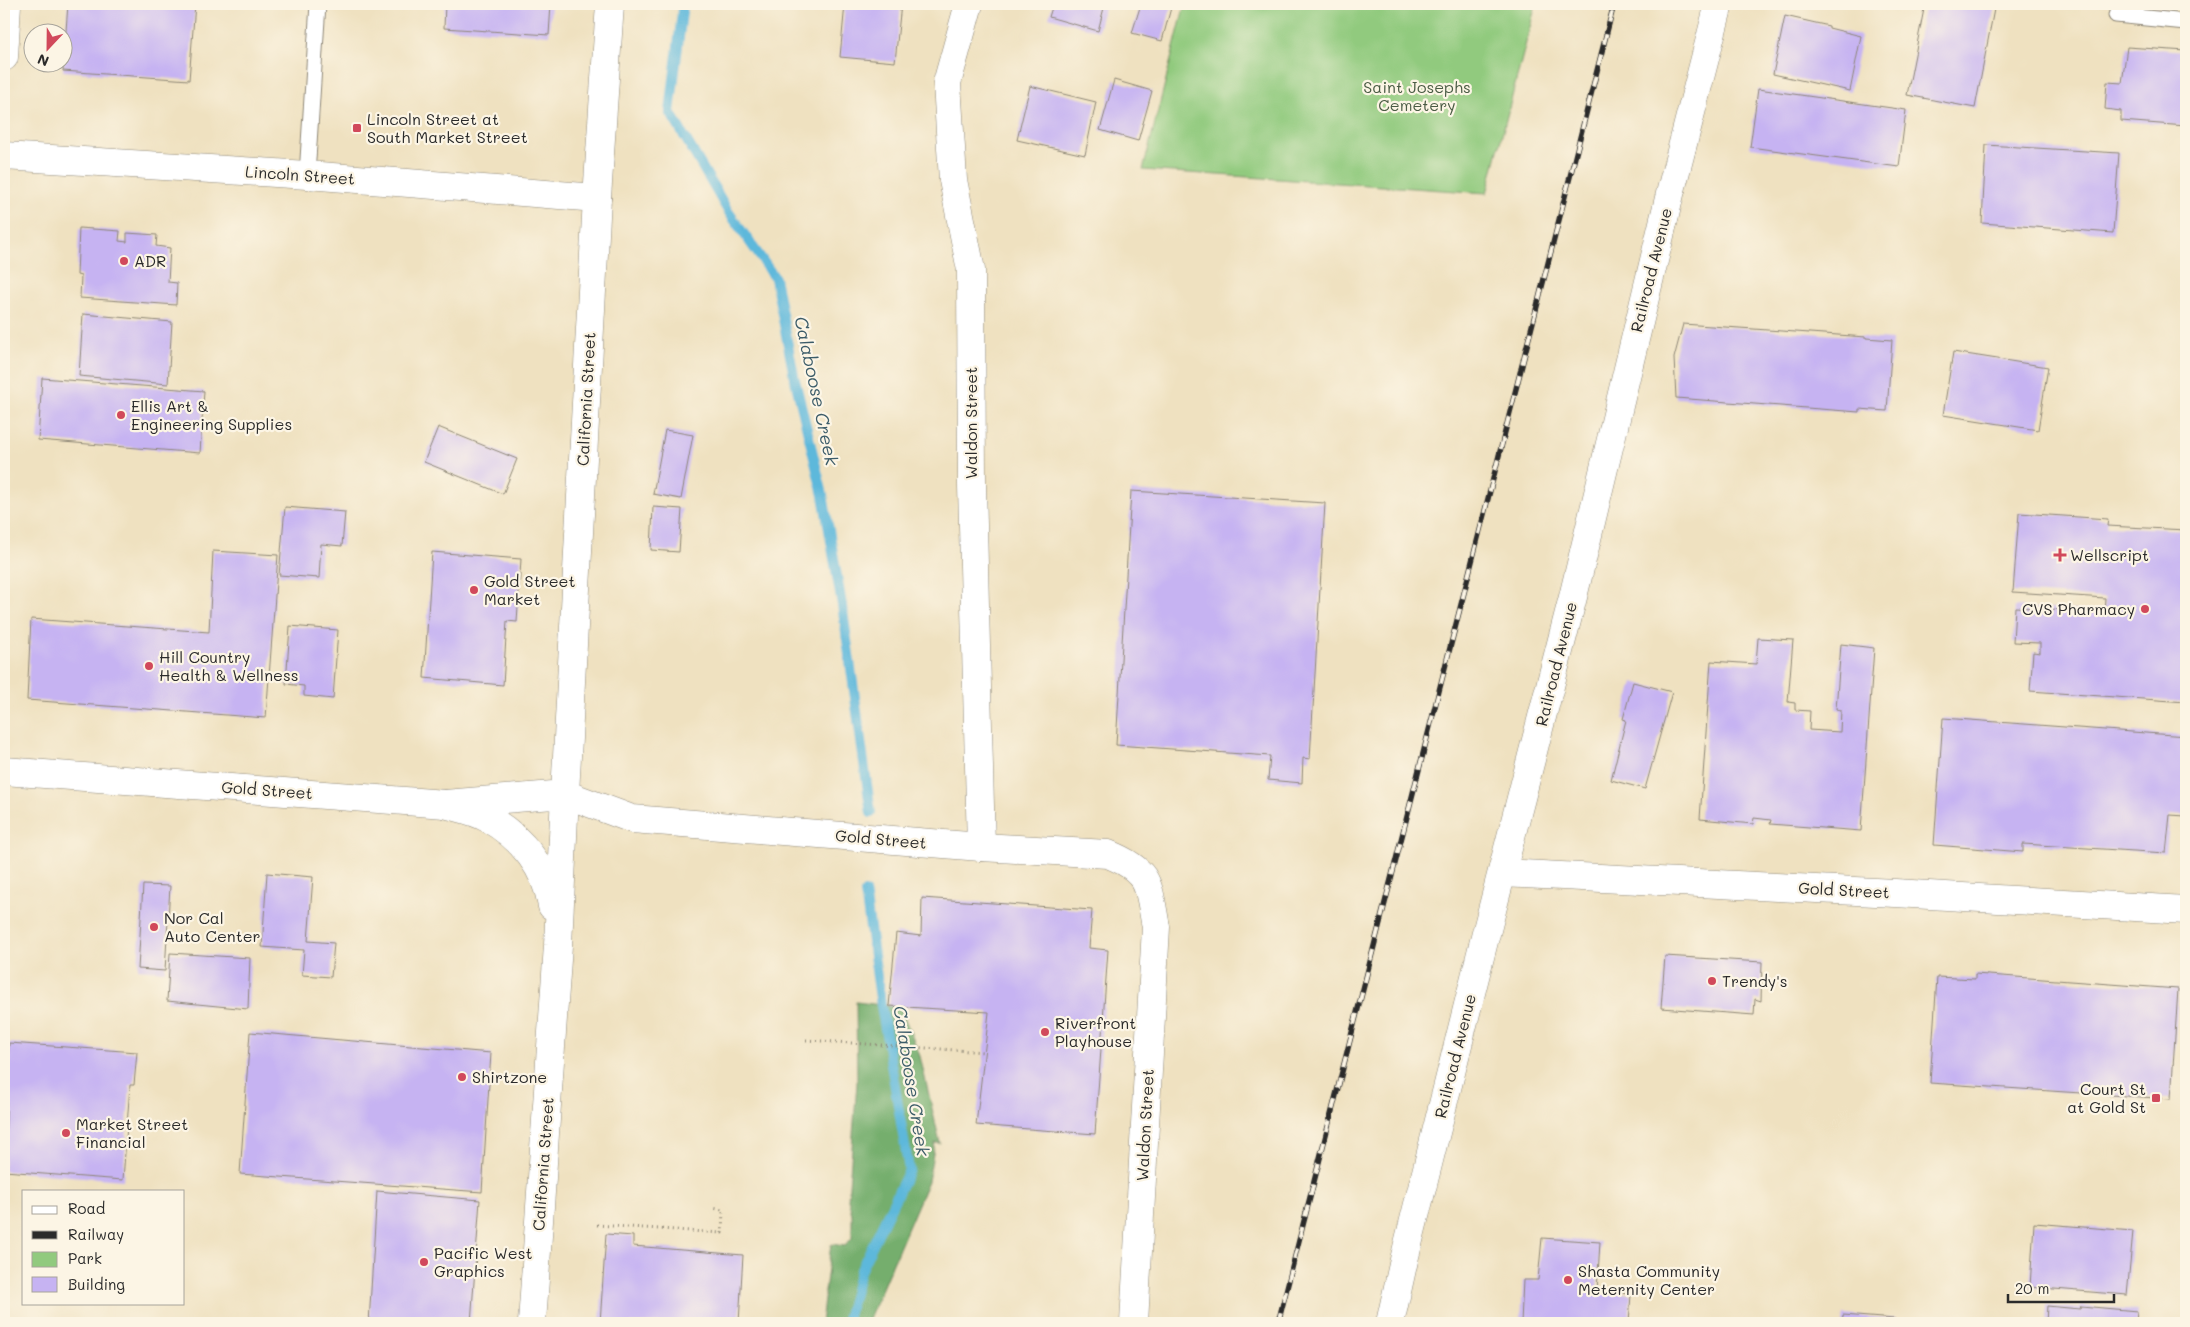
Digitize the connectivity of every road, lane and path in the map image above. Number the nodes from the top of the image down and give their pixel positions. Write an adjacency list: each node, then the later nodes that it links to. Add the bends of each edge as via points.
1 (7, 4): 8 (street)
2 (318, 4): 10 (lane)
3 (610, 4): 11 (street, California Street)
4 (969, 4): 16 (street, Waldon Street, via 948,83 953,180 971,270 972,485)
5 (1718, 4): 17 (street, Railroad Avenue)
6 (2116, 15): 7 (lane)
7 (2186, 22)
8 (4, 57)
9 (4, 156): 10 (street, Lincoln Street)
10 (307, 175): 11 (street, Lincoln Street)
11 (597, 198): 13 (street, California Street)
12 (4, 771): 14 (street, Gold Street)
13 (564, 794): 14 (street); 16 (street, Gold Street, via 632,819); 20 (street, California Street)
14 (445, 804): 15 (street, Gold Street, via 488,818)
15 (520, 841): 20 (street, California Street, via 541,870 552,903)
16 (981, 847): 19 (street, Gold Street, via 1108,854 1127,862 1148,881)
17 (1502, 873): 18 (street, Gold Street); 27 (street, Railroad Avenue)
18 (2186, 910)
19 (1156, 927): 26 (street, Waldon Street)
20 (558, 945): 25 (street, California Street)
21 (806, 1040): 22 (path)
22 (985, 1052)
23 (714, 1208): 24 (path, via 723,1210 722,1233)
24 (597, 1225)
25 (532, 1323)
26 (1134, 1323)
27 (1390, 1323)

